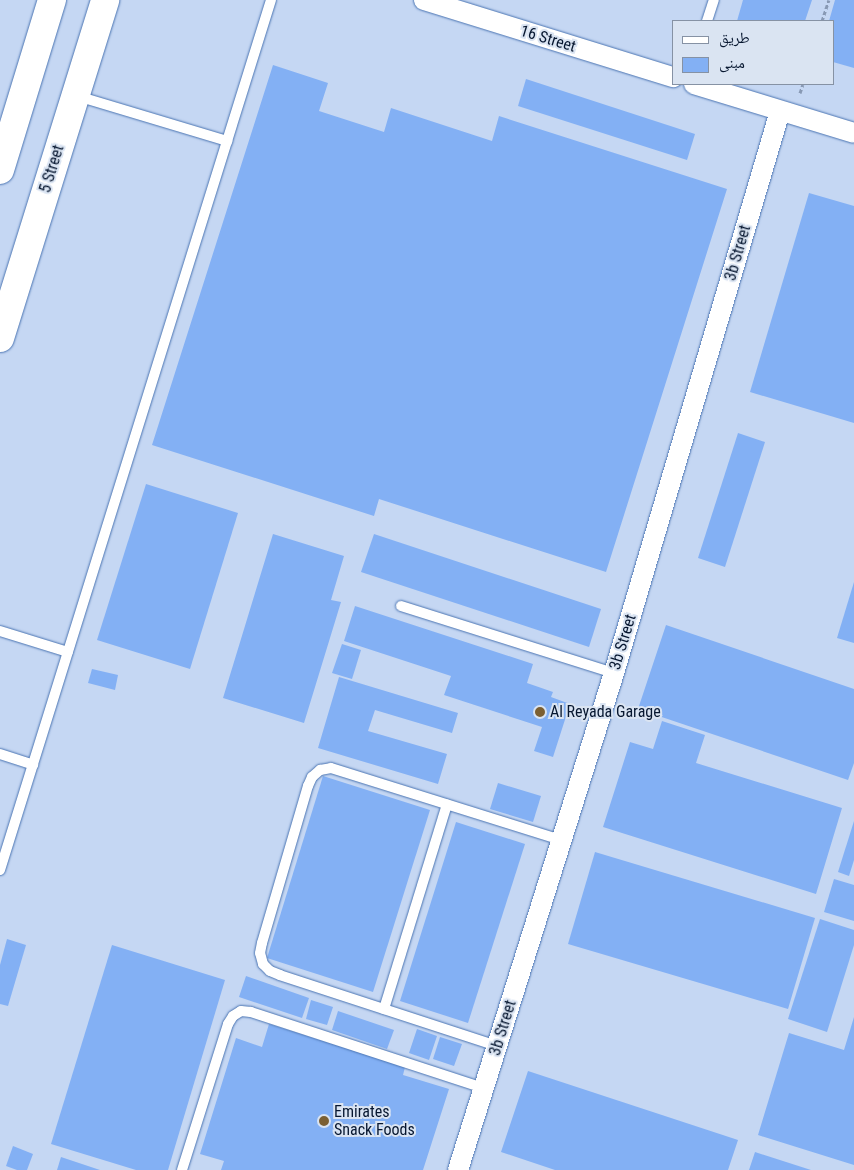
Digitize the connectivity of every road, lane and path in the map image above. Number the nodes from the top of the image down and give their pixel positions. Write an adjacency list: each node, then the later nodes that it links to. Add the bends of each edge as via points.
1 (52, 0): 15 (street)
2 (105, 0): 11 (street, 5 Street)
3 (271, 0): 14 (lane)
4 (424, 0): 9 (street, 16 Street)
5 (714, 0): 7 (lane)
6 (828, 0): 8 (path)
7 (708, 20)
8 (822, 20)
9 (672, 77)
10 (697, 85): 12 (street)
11 (75, 96): 14 (lane); 16 (street, 5 Street)
12 (780, 111): 13 (street); 20 (street, 3b Street)
13 (854, 133)
14 (227, 141): 19 (lane)
15 (0, 170)
16 (0, 338)
17 (401, 606): 20 (lane)
18 (0, 631): 19 (lane)
19 (68, 652): 22 (lane)
20 (614, 673): 24 (street, 3b Street)
21 (0, 754): 22 (lane)
22 (33, 764): 25 (lane)
23 (446, 804): 24 (lane); 26 (lane); 26 (lane, via 331,768 320,770 308,786 262,942 263,964 275,973)
24 (561, 840): 27 (street, 3b Street)
25 (0, 870)
26 (384, 1009): 27 (lane)
27 (497, 1046): 28 (street, 3b Street)
28 (484, 1088): 29 (street, 3b Street); 30 (lane, via 241,1011 228,1024)
29 (462, 1169)
30 (182, 1170)

